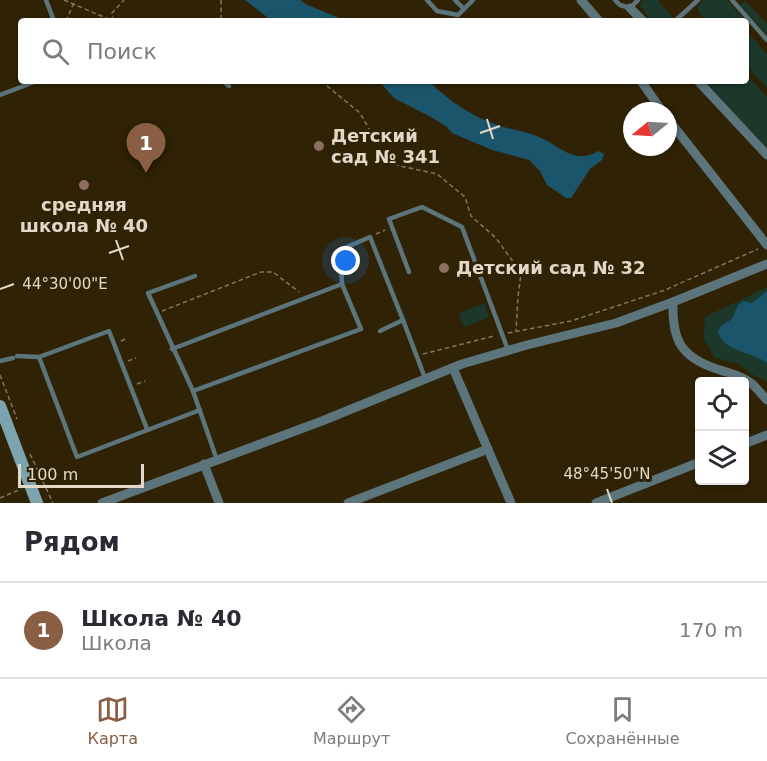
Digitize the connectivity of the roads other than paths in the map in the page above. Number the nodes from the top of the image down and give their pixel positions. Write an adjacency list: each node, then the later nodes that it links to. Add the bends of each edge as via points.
1 (46, 0): 12 (lane)
2 (427, 0): 11 (lane, via 437,10 458,15)
3 (455, 0): 11 (lane)
4 (473, 0): 11 (lane)
5 (581, 0): 13 (street)
6 (615, 0): 10 (lane)
7 (638, 0): 10 (lane)
8 (698, 0): 15 (lane)
9 (732, 0): 16 (lane)
10 (630, 8): 14 (street)
11 (464, 9)
12 (53, 18)
13 (596, 18)
14 (640, 18)
15 (678, 18)
16 (748, 18)
17 (749, 19): 18 (lane)
18 (767, 40)
19 (29, 84): 24 (lane)
20 (227, 84): 23 (lane)
21 (643, 84): 25 (street)
22 (701, 84): 27 (street)
23 (229, 86)
24 (0, 95)
25 (656, 102)
26 (677, 131): 28 (street)
27 (767, 155)
28 (765, 244)
29 (767, 264): 33 (street)
30 (409, 272): 37 (lane, via 388,219 422,207 462,227)
31 (195, 276): 36 (lane, via 148,293)
32 (342, 284): 34 (lane, via 340,250 370,237); 36 (lane); 42 (lane, via 361,329)
33 (673, 302): 37 (street); 43 (street, via 673,323 688,356 752,383)
34 (403, 320): 35 (lane); 41 (lane)
35 (380, 331)
36 (172, 349): 42 (lane)
37 (508, 351): 40 (street)
38 (39, 357): 39 (lane); 46 (lane, via 109,331); 46 (lane, via 76,457)
39 (0, 361)
40 (453, 368): 41 (street); 49 (street)
41 (424, 378): 50 (street)
42 (193, 391): 45 (lane)
43 (767, 400)
44 (0, 406): 53 (main road)
45 (200, 410): 46 (lane); 50 (lane)
46 (147, 429)
47 (767, 435): 48 (street)
48 (749, 442)
49 (488, 449): 56 (street); 57 (street)
50 (217, 460): 51 (street)
51 (204, 464): 54 (street); 55 (street)
52 (695, 464): 58 (street)
53 (37, 503)
54 (102, 503)
55 (219, 503)
56 (348, 503)
57 (511, 503)
58 (596, 503)

